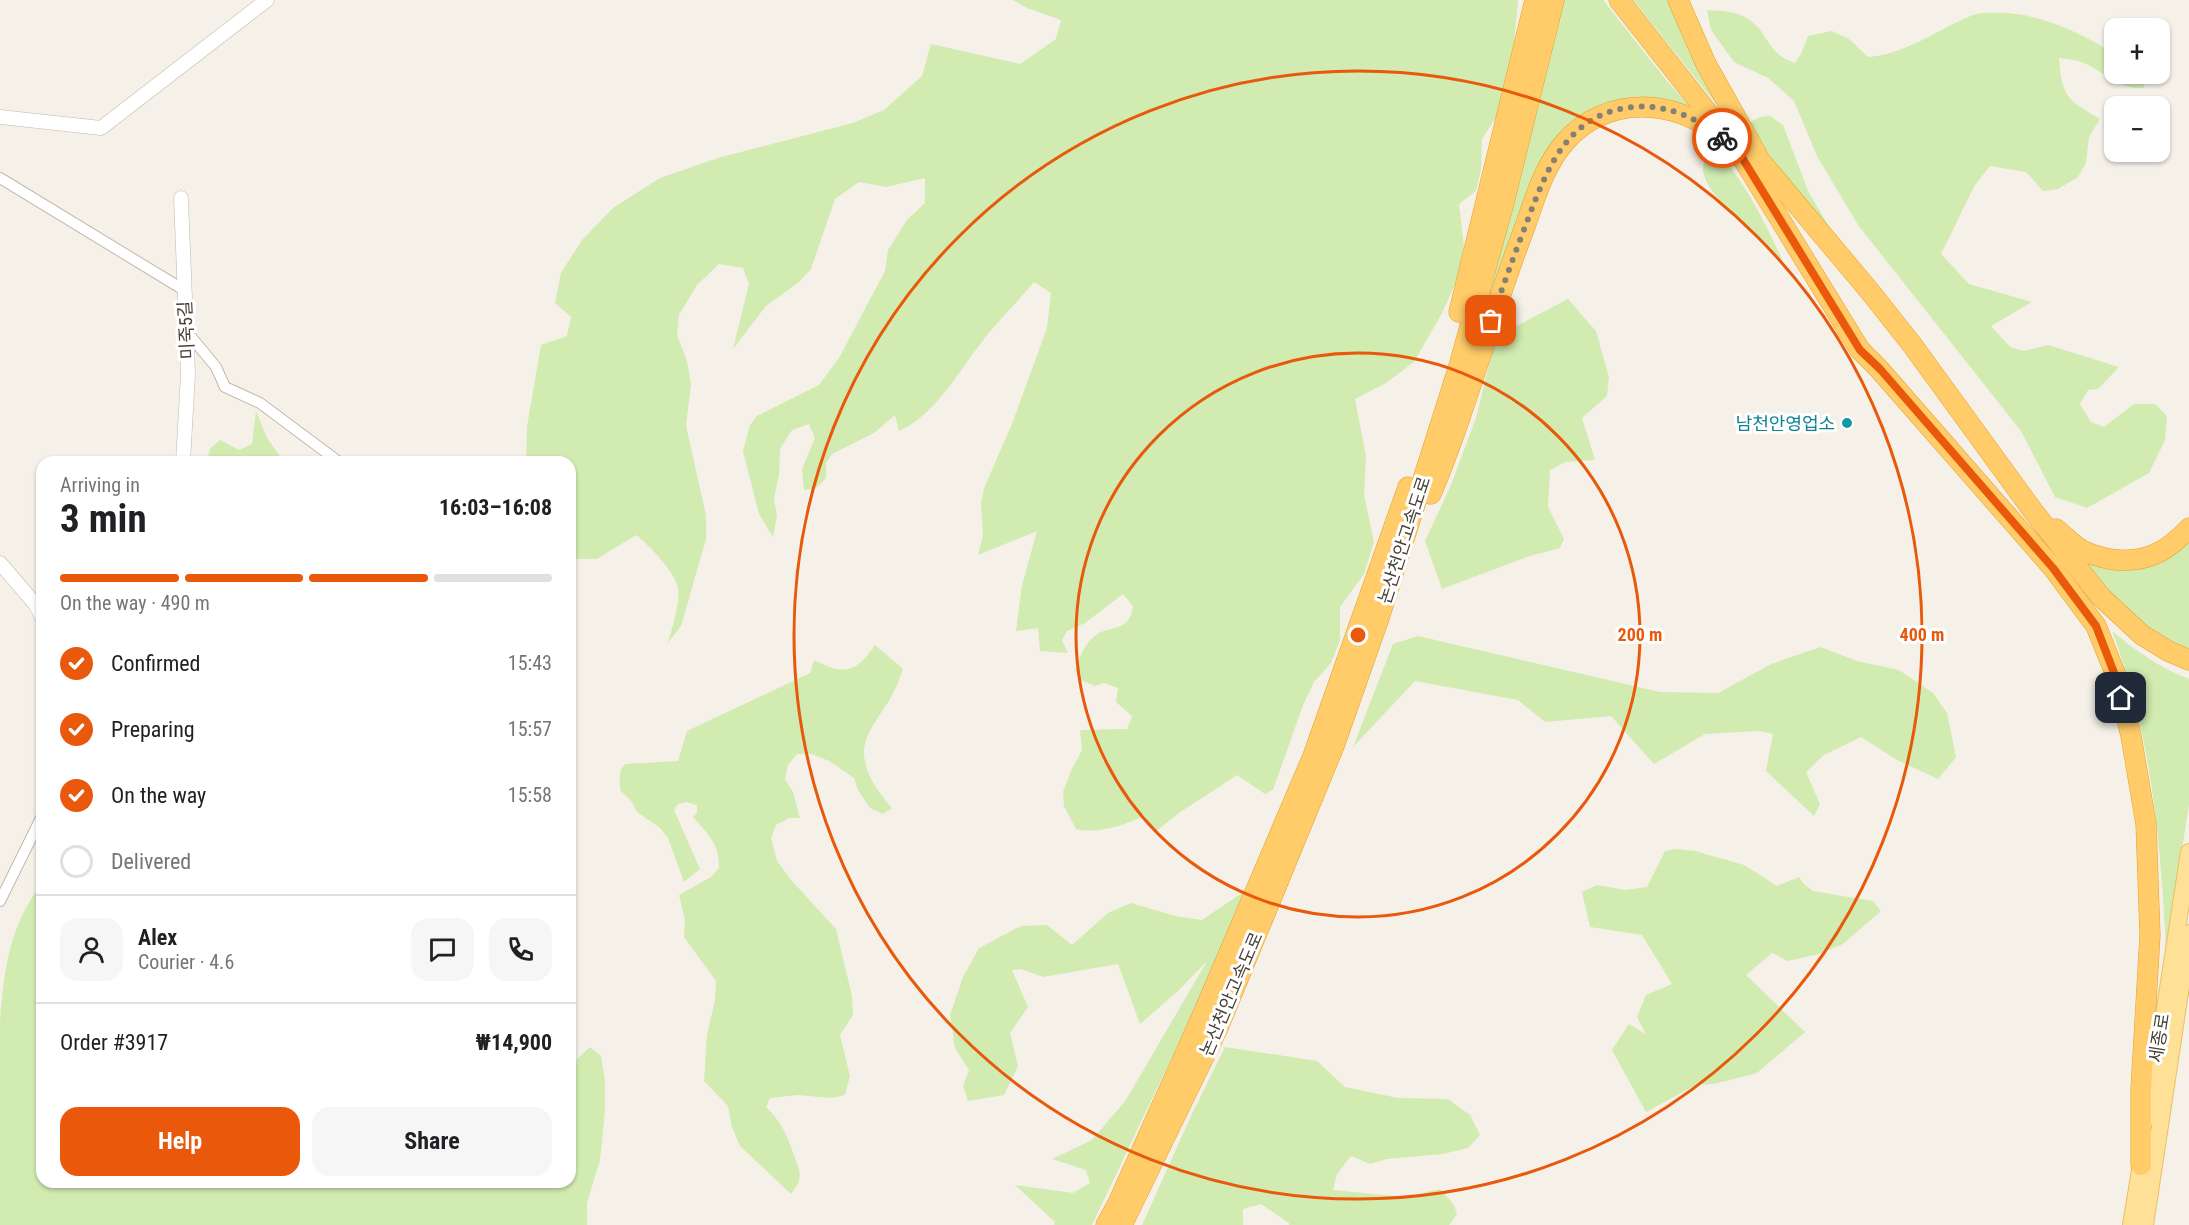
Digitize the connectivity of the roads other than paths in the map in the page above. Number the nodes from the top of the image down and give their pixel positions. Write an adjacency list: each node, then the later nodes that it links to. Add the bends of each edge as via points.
1 (267, 0): 7 (street, via 102,128)
2 (1535, 0): 29 (highway, 논산천안고속도로, via 1451,345 1406,492 1313,756 1203,1014)
3 (1554, 0): 21 (highway, 논산천안고속도로, via 1459,366)
4 (1618, 0): 8 (highway)
5 (1632, 0): 9 (highway)
6 (1678, 0): 9 (highway, via 1706,64)
7 (0, 117)
8 (1738, 151): 19 (highway, via 1860,350); 21 (highway, via 1691,118 1644,106 1600,116 1564,143 1544,177 1445,460)
9 (1764, 168): 16 (highway, via 1913,346)
10 (0, 178): 12 (street)
11 (181, 198): 12 (street, 미죽5길)
12 (184, 290): 13 (street, 미죽5길)
13 (186, 332): 14 (street, 미죽5길); 15 (street, via 216,367 225,387 260,403)
14 (183, 456)
15 (331, 456)
16 (2033, 511): 17 (highway, via 2082,550 2097,557 2130,561 2146,558 2178,540); 22 (highway, via 2101,597 2142,635)
17 (2189, 528)
18 (0, 563): 20 (street)
19 (2053, 568): 23 (highway, via 2118,628 2173,666); 28 (highway, via 2096,626 2116,678 2131,736 2146,824 2150,935)
20 (36, 605)
21 (1378, 621): 30 (highway, 논산천안고속도로, via 1334,746 1217,1030)
22 (2189, 660)
23 (2189, 672)
24 (36, 828): 26 (street)
25 (2189, 852): 28 (main road, 세종로)
26 (0, 901)
27 (2189, 933): 32 (main road, 세종로)
28 (2141, 1165): 31 (main road, 세종로)
29 (1106, 1225)
30 (1122, 1225)
31 (2131, 1225)
32 (2145, 1225)

